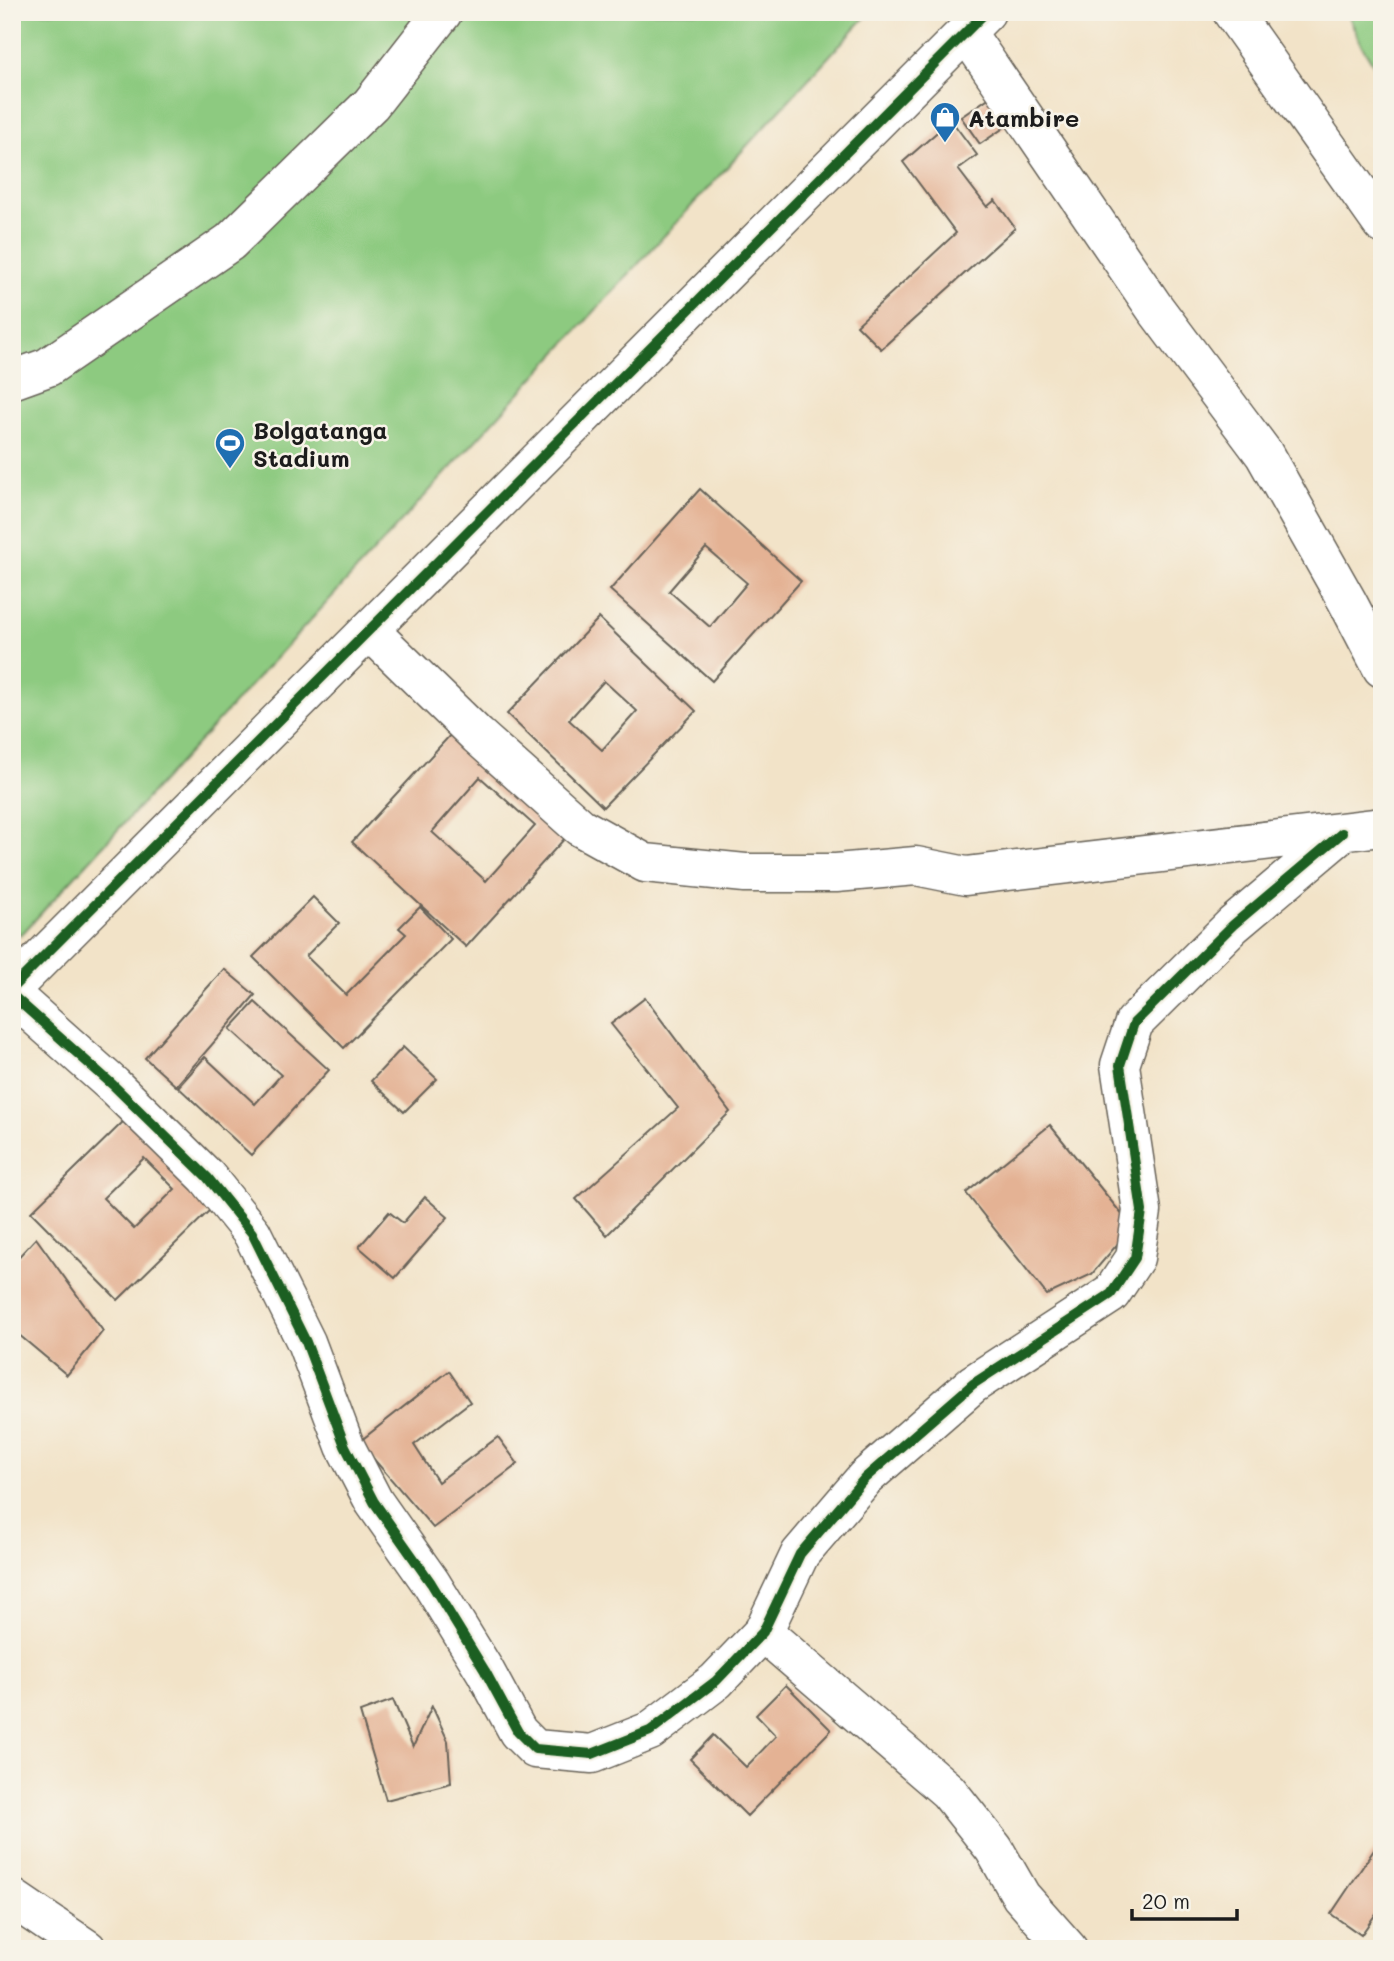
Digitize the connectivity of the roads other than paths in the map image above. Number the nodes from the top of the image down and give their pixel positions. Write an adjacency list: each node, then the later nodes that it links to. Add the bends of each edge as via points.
1 (443, 12): 5 (street, via 371,104 230,242 48,367)
2 (1232, 12): 4 (street)
3 (976, 22): 6 (street); 7 (street, via 1154,307 1264,454)
4 (1382, 224)
5 (12, 380)
6 (369, 630): 9 (street, via 580,827 645,863 745,873 836,873 916,866 966,876); 10 (street)
7 (1382, 668)
8 (1382, 827): 9 (street)
9 (1342, 832): 12 (street, via 1233,925 1134,1023 1120,1065 1142,1211 1135,1258 1111,1294 973,1384 865,1478 800,1554)
10 (12, 988)
11 (12, 995): 12 (street, via 207,1177 252,1233 306,1342 345,1446 374,1502 431,1583 518,1732 535,1749 592,1754 650,1731 716,1681)
12 (763, 1632): 15 (street, via 948,1791 994,1849 1021,1896)
13 (12, 1898): 14 (street)
14 (87, 1949)
15 (1068, 1949)

